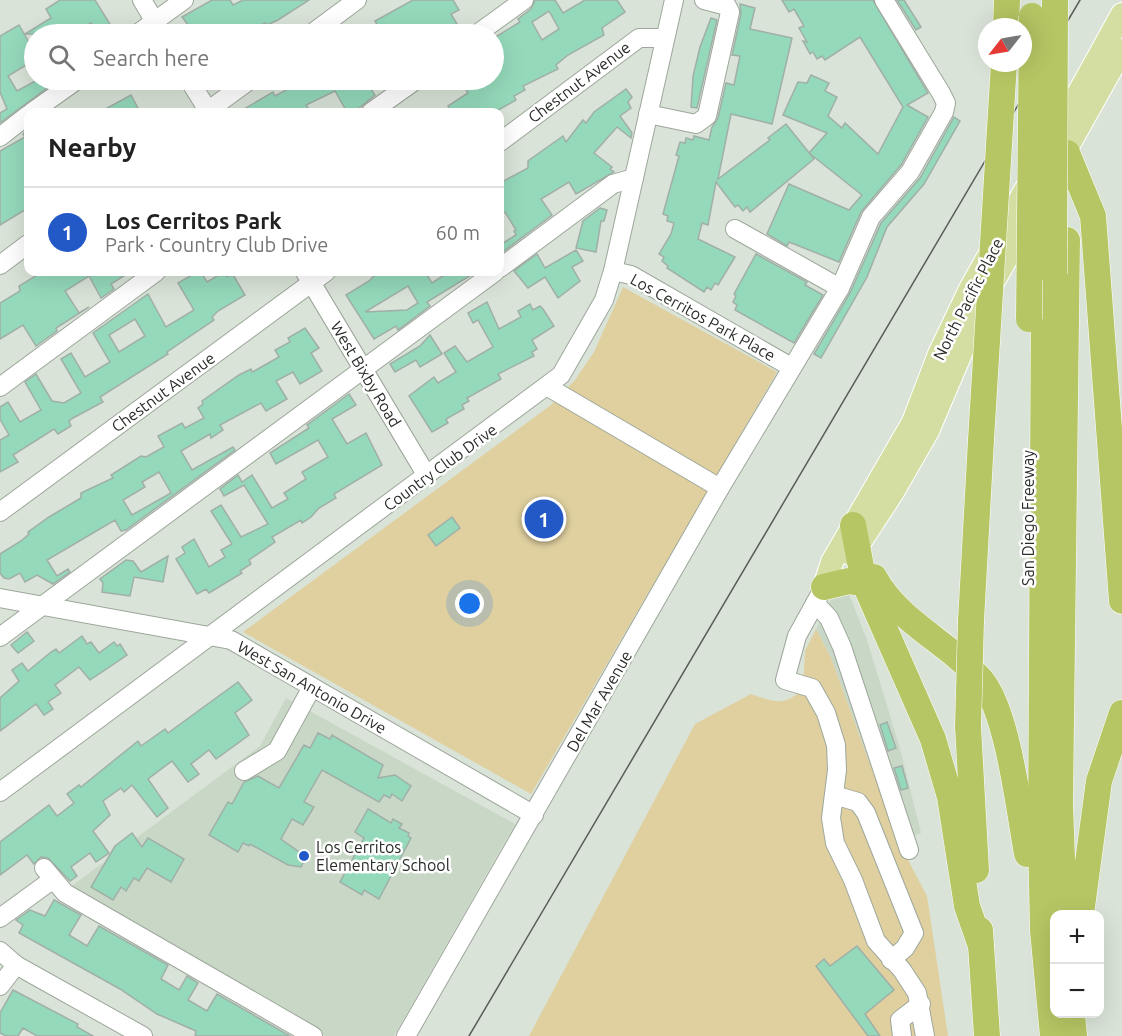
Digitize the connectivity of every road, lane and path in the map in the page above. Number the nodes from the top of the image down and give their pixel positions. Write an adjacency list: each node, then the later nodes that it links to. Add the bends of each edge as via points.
1 (142, 0): 14 (street)
2 (184, 0): 15 (street)
3 (357, 0): 16 (street)
4 (524, 0): 17 (street)
5 (674, 0): 18 (street, Country Club Drive)
6 (704, 0): 29 (street, via 727,6 730,12 707,116 696,124)
7 (884, 0): 45 (street, via 946,103 910,172 872,217)
8 (1007, 0): 13 (highway)
9 (1055, 0): 44 (highway, bridge)
10 (1069, 0): 33 (highway)
11 (1037, 5): 44 (highway); 68 (highway, San Diego Freeway, bridge, via 1029,319)
12 (1122, 14): 53 (main road, North Pacific Place, via 970,289 912,422)
13 (1006, 18)
14 (157, 24)
15 (163, 24)
16 (325, 24)
17 (491, 24)
18 (664, 38): 29 (street, Country Club Drive); 32 (street, Chestnut Avenue, via 639,38)
19 (1122, 50): 53 (main road, North Pacific Place, via 985,297 928,431)
20 (1003, 72): 73 (highway, bridge, via 968,726)
21 (63, 90): 25 (street)
22 (195, 90): 26 (street)
23 (237, 90): 27 (street)
24 (402, 90): 28 (street)
25 (38, 108)
26 (205, 108)
27 (212, 108)
28 (377, 108)
29 (648, 114): 34 (street, Country Club Drive)
30 (24, 119): 31 (street)
31 (0, 137)
32 (504, 139)
33 (1066, 153): 57 (highway, via 1093,216); 70 (highway, via 1060,804)
34 (634, 178): 38 (street, via 613,184); 39 (street, Country Club Drive)
35 (735, 229): 45 (street)
36 (24, 247): 37 (street)
37 (0, 265)
38 (504, 265)
39 (613, 271): 46 (street, Los Cerritos Park Place, via 631,275); 49 (street, Country Club Drive, via 604,300 577,351)
40 (151, 276): 48 (street)
41 (313, 276): 52 (street, Chestnut Avenue)
42 (315, 276): 47 (street, West Bixby Road)
43 (490, 276): 47 (street)
44 (1049, 284): 69 (highway); 88 (highway, via 1041,814 1043,931)
45 (840, 288): 46 (street)
46 (791, 367): 51 (street, Del Mar Avenue)
47 (363, 369): 50 (street, West Bixby Road); 58 (street)
48 (0, 387)
49 (548, 387): 50 (street, Country Club Drive); 51 (street)
50 (427, 476): 59 (street, Country Club Drive)
51 (720, 488): 66 (street, Del Mar Avenue)
52 (0, 512)
53 (856, 536): 54 (highway); 55 (main road, North Pacific Place, via 832,562)
54 (871, 584): 55 (highway, via 849,580); 68 (highway, via 988,689 1001,718); 73 (highway, via 933,739 950,797 967,906)
55 (819, 595): 65 (street, North Pacific Place, via 797,636 785,680 812,688 826,713 836,745); 67 (street, via 842,647)
56 (0, 598): 58 (street, West San Antonio Drive)
57 (1122, 601)
58 (42, 605): 59 (street, West San Antonio Drive); 60 (street)
59 (211, 635): 61 (street, West San Antonio Drive, via 231,640); 64 (street, Country Club Drive)
60 (0, 637)
61 (312, 687): 63 (street, via 277,751); 66 (street, West San Antonio Drive)
62 (1122, 712): 71 (highway, via 1098,782)
63 (244, 771)
64 (0, 792)
65 (834, 795): 75 (street, via 831,818 835,843 876,941); 75 (street, via 858,802 866,813 909,917 914,933)
66 (534, 815): 83 (street, Del Mar Avenue)
67 (909, 850)
68 (1027, 854): 87 (highway, San Diego Freeway)
69 (1052, 910)
70 (1065, 910)
71 (1082, 910)
72 (0, 918): 82 (street, via 48,874 65,893)
73 (981, 946): 86 (highway)
74 (0, 951): 76 (street)
75 (891, 960): 78 (street, via 902,970)
76 (16, 965): 77 (street); 81 (street)
77 (0, 986)
78 (921, 1004): 84 (street, via 900,1020); 85 (street)
79 (1058, 1018): 89 (highway)
80 (1072, 1018): 90 (highway)
81 (143, 1036)
82 (313, 1036)
83 (406, 1036)
84 (902, 1036)
85 (925, 1036)
86 (987, 1036)
87 (1040, 1036)
88 (1053, 1036)
89 (1060, 1036)
90 (1074, 1036)

